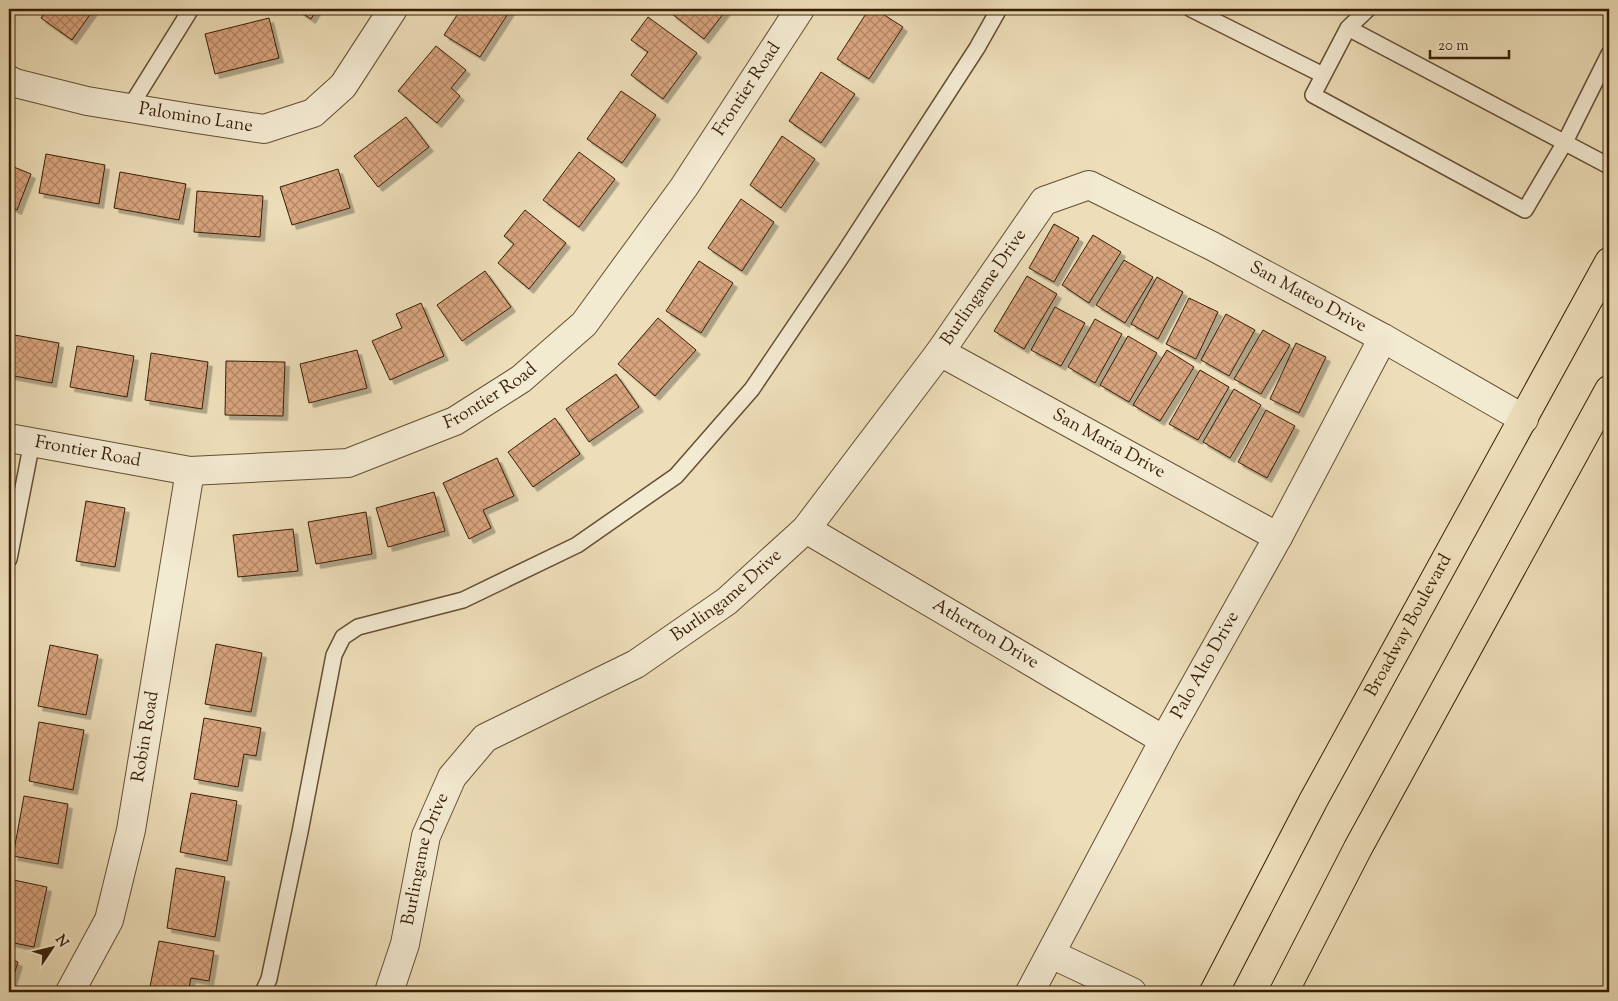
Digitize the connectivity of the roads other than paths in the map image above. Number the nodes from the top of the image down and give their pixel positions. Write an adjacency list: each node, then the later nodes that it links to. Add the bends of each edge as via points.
1 (191, 9): 11 (lane)
2 (393, 9): 11 (street, Palomino Lane, via 343,86 313,113 264,129)
3 (800, 9): 21 (street, Frontier Road, via 684,187 584,324 521,379 455,421 348,463)
4 (999, 9): 28 (lane, via 844,253 752,389 676,476 577,544 463,600 358,627 343,637 334,655 290,881 269,979)
5 (1190, 9): 9 (lane)
6 (1368, 9): 7 (lane)
7 (1348, 28): 9 (lane); 12 (lane)
8 (1609, 54): 12 (lane)
9 (1323, 76): 12 (lane, via 1313,95 1525,210)
10 (9, 80): 11 (street, Palomino Lane, via 87,101)
11 (130, 107)
12 (1565, 142): 13 (lane)
13 (1609, 166)
14 (1088, 185): 16 (street, San Mateo Drive, via 1212,246); 17 (street, Burlingame Drive, via 1044,201)
15 (1609, 262): 19 (main road, Broadway Boulevard)
16 (1383, 338): 19 (street, San Mateo Drive); 23 (street, Palo Alto Drive)
17 (940, 352): 22 (street, Burlingame Drive); 23 (street, San Maria Drive)
18 (1609, 390): 33 (main road, via 1358,848)
19 (1524, 419): 32 (main road, Broadway Boulevard, via 1313,801)
20 (20, 440): 21 (street, Frontier Road); 24 (lane)
21 (190, 471): 27 (street, Robin Road, via 131,830 109,920)
22 (806, 529): 25 (street, Atherton Drive); 29 (street, Burlingame Drive, via 727,601 636,664 485,738 452,777 426,836 405,944)
23 (1278, 537): 25 (street, Palo Alto Drive)
24 (9, 559)
25 (1164, 740): 26 (street, Palo Alto Drive)
26 (1051, 954): 30 (street, Palo Alto Drive); 31 (street)
27 (70, 992)
28 (263, 992)
29 (389, 992)
30 (1030, 992)
31 (1132, 992)
32 (1214, 992)
33 (1284, 992)

